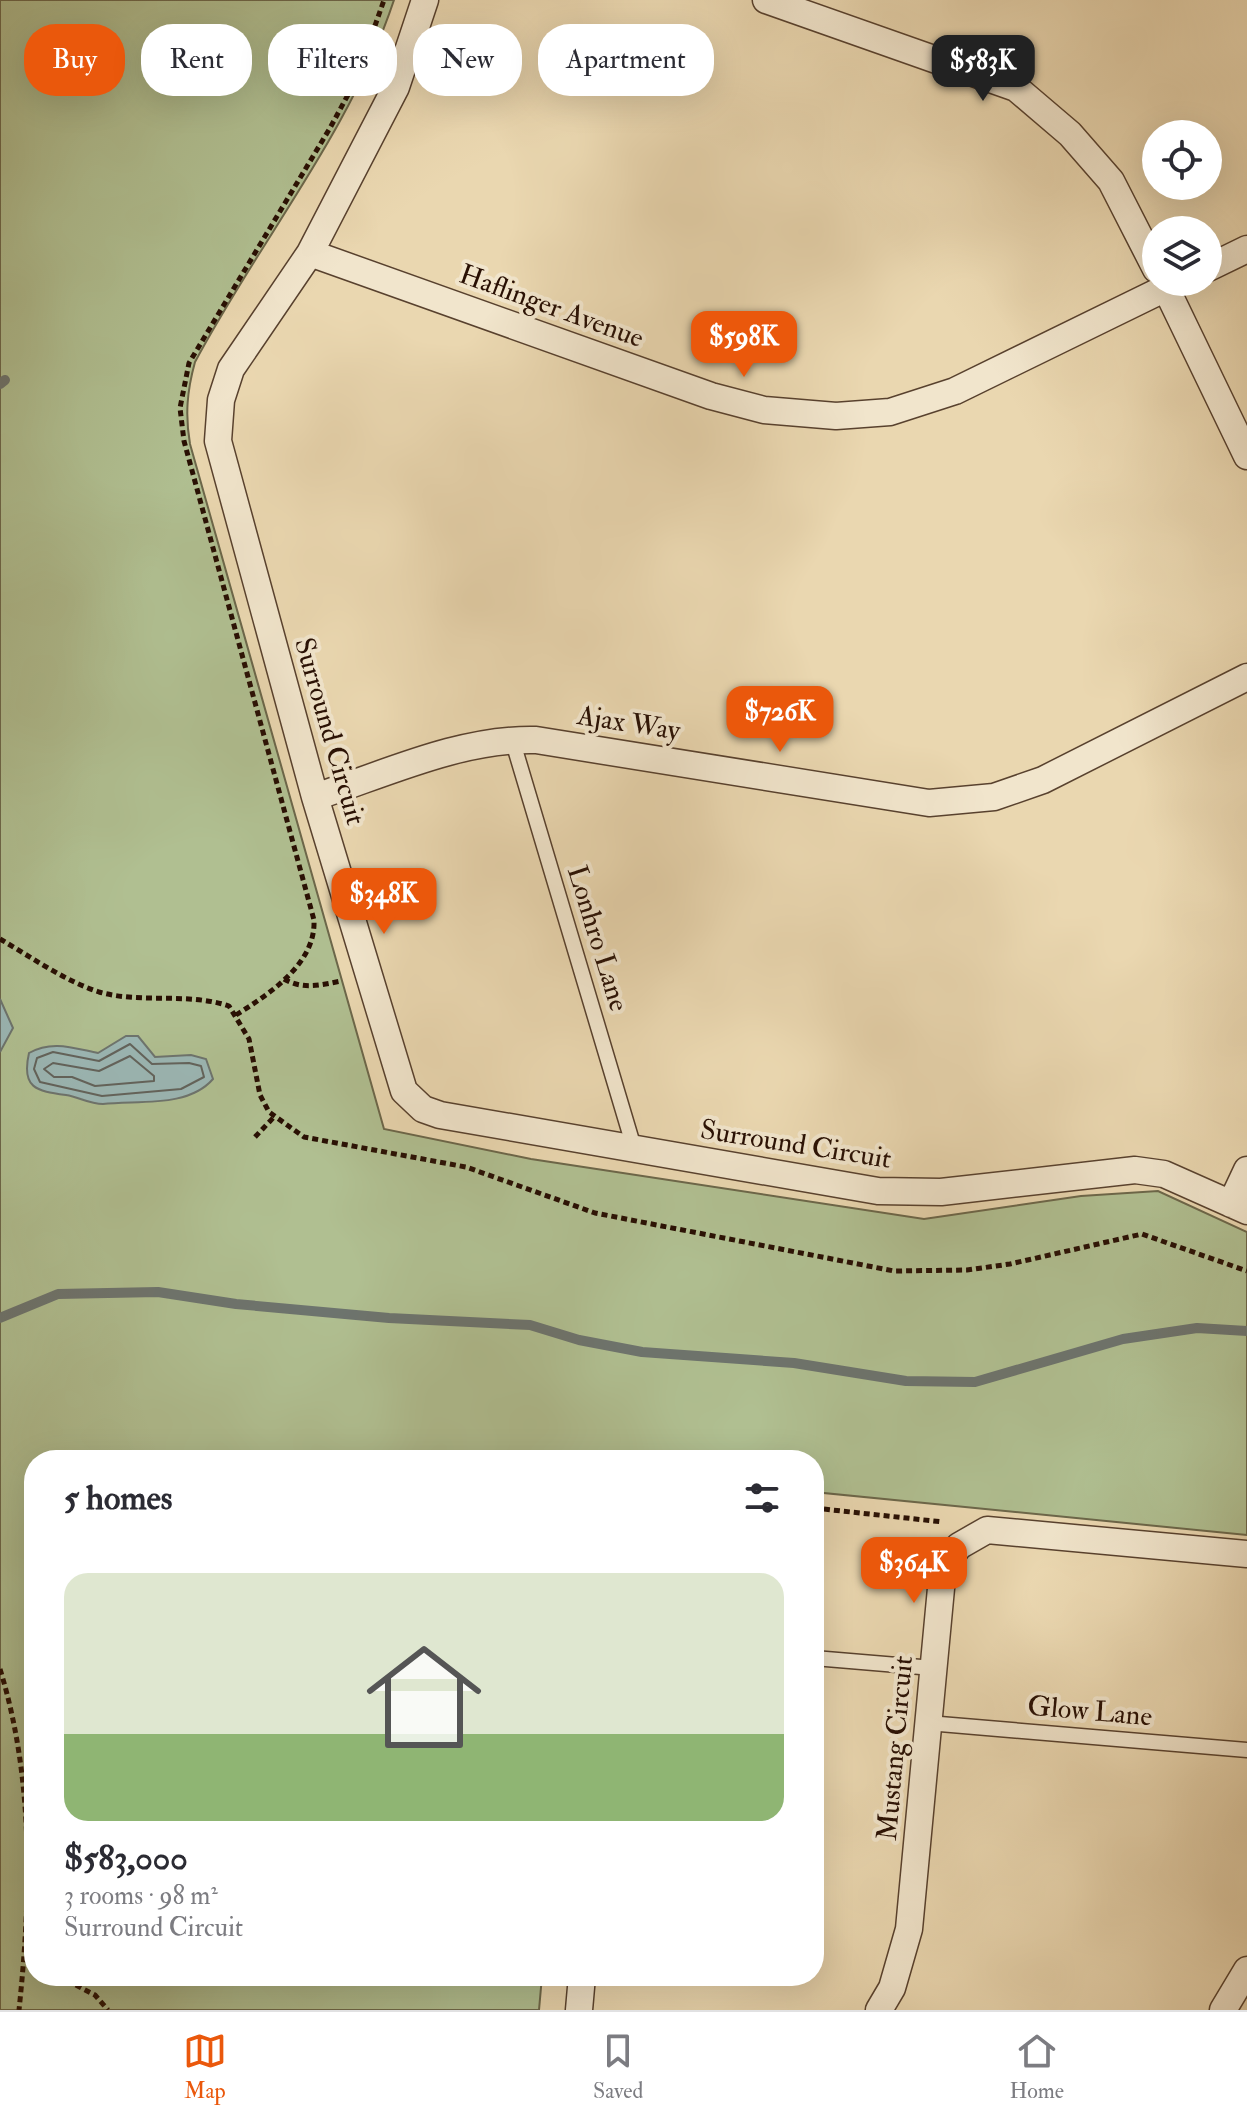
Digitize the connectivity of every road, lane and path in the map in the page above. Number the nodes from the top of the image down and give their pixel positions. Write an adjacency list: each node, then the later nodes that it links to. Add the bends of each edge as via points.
1 (425, 0): 5 (street, Surround Circuit, via 396,87)
2 (766, 0): 3 (street, via 1016,88 1070,134 1111,181)
3 (1142, 237)
4 (1247, 249): 6 (street)
5 (310, 253): 7 (street, Haflinger Avenue, via 711,396 764,410 836,416 890,412 955,391); 12 (street, Surround Circuit, via 231,369 221,400 218,441)
6 (1222, 261)
7 (1142, 293)
8 (1173, 296): 9 (street)
9 (1247, 456)
10 (1247, 677): 11 (street, Ajax Way, via 1043,780 964,801 929,803)
11 (512, 739): 12 (street, Ajax Way, via 473,746); 17 (lane, Lonhro Lane)
12 (315, 797): 13 (street, Surround Circuit)
13 (370, 974): 14 (path, via 316,986); 17 (street, Surround Circuit, via 404,1091 423,1109)
14 (284, 979)
15 (274, 1117): 16 (path)
16 (255, 1137)
17 (635, 1151): 19 (street, Surround Circuit, via 878,1191 941,1192 1135,1170 1164,1174)
18 (1247, 1170): 19 (street)
19 (1239, 1207)
20 (824, 1509): 21 (path)
21 (987, 1530): 22 (street); 24 (street, Mustang Circuit, via 959,1546 943,1567)
22 (1247, 1554)
23 (824, 1659): 24 (lane)
24 (933, 1668): 26 (street, Mustang Circuit)
25 (0, 1669): 28 (path)
26 (928, 1723): 27 (lane, Glow Lane); 36 (street, Mustang Circuit, via 909,1929 892,1988)
27 (1247, 1750)
28 (24, 1803)
29 (24, 1967): 33 (path)
30 (1247, 1970): 37 (street)
31 (77, 1986): 34 (path)
32 (581, 1986): 35 (street)
33 (19, 2010)
34 (108, 2010)
35 (579, 2010)
36 (879, 2010)
37 (1223, 2010)

